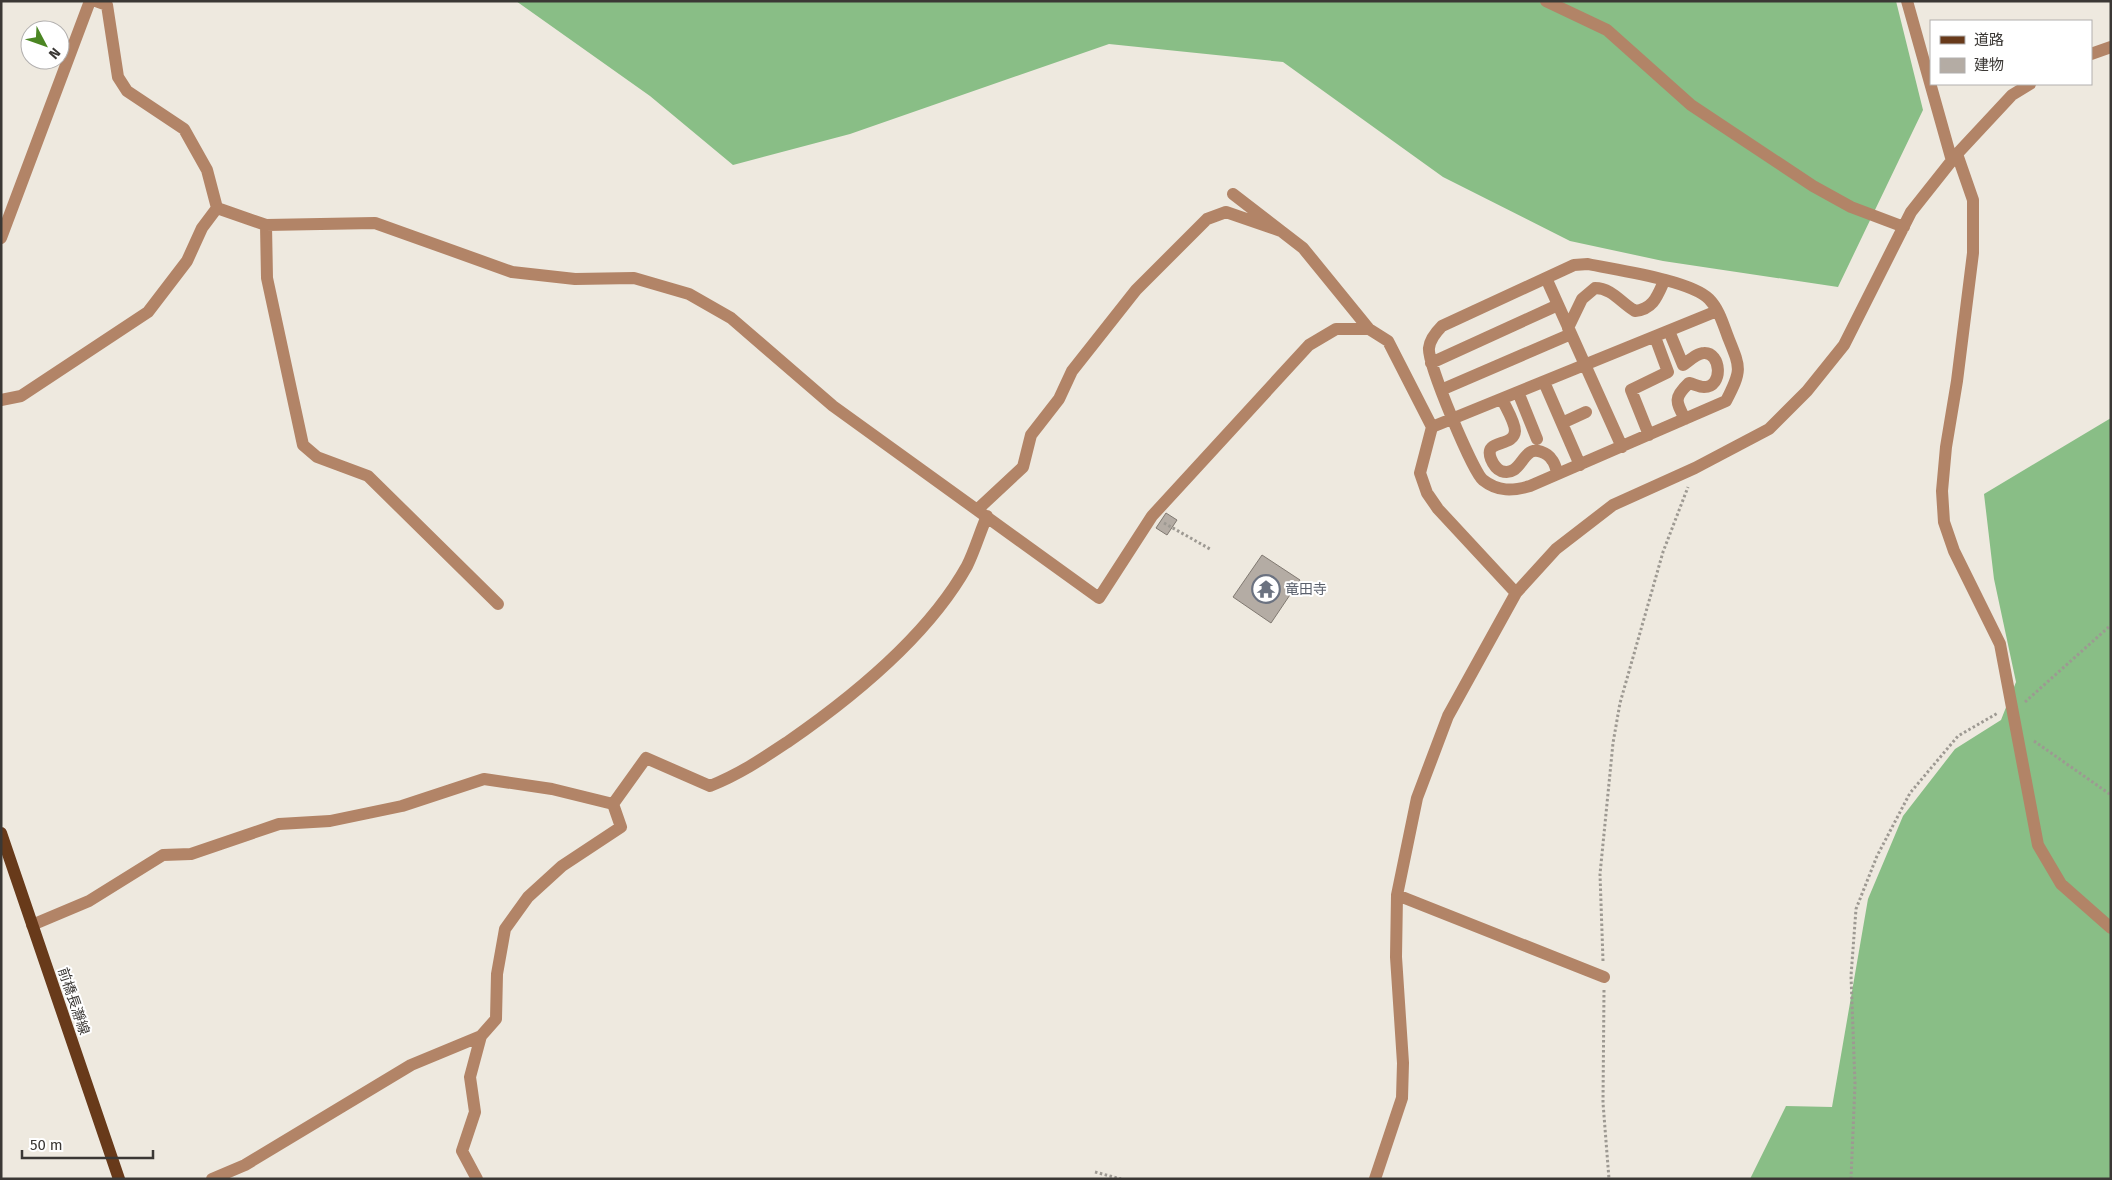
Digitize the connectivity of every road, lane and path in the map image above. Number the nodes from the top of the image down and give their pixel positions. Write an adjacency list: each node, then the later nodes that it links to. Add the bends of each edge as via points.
1 (90, 1): 16 (street)
2 (96, 1): 12 (street, via 107,6 118,77 127,91 184,129 206,170)
3 (1546, 1): 14 (street, via 1608,30 1691,105 1812,186 1851,208)
4 (1906, 1): 7 (street)
5 (2111, 47): 6 (street)
6 (2092, 54)
7 (1930, 78)
8 (1932, 85): 10 (street)
9 (2028, 85): 10 (street, via 2012,95)
10 (1955, 158): 14 (street, via 1911,212); 49 (street, via 1973,200 1973,253 1946,447 1942,491 1944,522 1954,551 2000,644)
11 (1232, 194): 15 (street)
12 (217, 208): 13 (street); 31 (street, via 202,228 187,261 148,312 21,396)
13 (266, 225): 43 (street, via 375,223 512,272 575,280 634,278 689,294 731,318 833,406); 47 (street, via 267,278 303,445 318,457 368,476)
14 (1904, 227): 41 (street, via 1844,345 1807,391 1769,429)
15 (1281, 231): 21 (street, via 1303,248); 43 (street, via 1226,212 1208,219 1136,290 1072,371 1059,399 1031,435 1023,467)
16 (1, 238)
17 (1546, 278): 18 (street, via 1574,264 1588,264); 19 (street); 25 (street, via 1442,326 1429,347)
18 (1664, 281): 20 (street, via 1708,298); 22 (street, via 1657,297 1645,310 1634,311 1615,295 1595,288 1582,299)
19 (1558, 305): 22 (street); 25 (street)
20 (1718, 311): 23 (street); 34 (street, via 1738,362 1738,377 1726,401)
21 (1369, 329): 36 (street, via 1388,341); 43 (street, via 1336,329 1309,345 1152,516 1099,598)
22 (1570, 331): 26 (street); 28 (street)
23 (1669, 331): 24 (street); 34 (street, via 1683,364 1706,353 1712,355 1719,373 1711,385 1689,384 1679,393 1677,404)
24 (1655, 337): 26 (street); 37 (street, via 1668,372 1631,390)
25 (1431, 363): 28 (street)
26 (1585, 365): 27 (street); 39 (street)
27 (1544, 382): 29 (street); 35 (street)
28 (1440, 390): 33 (street)
29 (1518, 392): 30 (street); 38 (street)
30 (1502, 399): 33 (street); 42 (street, via 1515,430 1513,437 1496,443 1492,448 1491,459 1496,468 1503,472 1511,471 1529,453 1536,451 1544,452 1552,460)
31 (1, 400)
32 (1586, 412): 35 (street)
33 (1452, 419): 36 (street); 42 (street, via 1481,478 1490,485 1502,490 1515,490)
34 (1684, 420): 37 (street)
35 (1562, 423): 40 (street)
36 (1432, 427): 46 (street, via 1420,473 1427,493)
37 (1649, 435): 39 (street)
38 (1538, 439)
39 (1622, 447): 40 (street)
40 (1580, 464): 42 (street)
41 (1695, 468): 46 (street, via 1613,505 1556,549); 57 (path, via 1663,552 1620,703 1600,874)
42 (1558, 474)
43 (982, 513): 52 (street, via 967,565 941,604 906,645 820,719 736,775 710,786 646,758)
44 (1160, 520): 45 (path)
45 (1210, 549)
46 (1516, 593): 54 (street, via 1448,716 1417,798)
47 (498, 604)
48 (2111, 625): 49 (path, via 2026,702)
49 (2012, 705): 50 (street); 66 (path, via 1958,736 1910,793 1877,856 1856,909 1851,976 1855,1084)
50 (2016, 729): 51 (path); 56 (street, via 2038,844 2061,884)
51 (2111, 795)
52 (613, 804): 55 (street, via 552,789 484,779 402,806 330,821 279,824 191,854 163,855 88,901); 58 (street, via 621,827 562,866 528,897 505,929 497,974 496,1019)
53 (1, 834): 55 (main road, 前橋長瀞線)
54 (1397, 895): 57 (street); 64 (street, via 1396,957 1402,1098)
55 (32, 925): 60 (main road, 前橋長瀞線)
56 (2111, 928)
57 (1604, 977): 65 (path, via 1603,1103)
58 (481, 1036): 61 (street, via 411,1064 245,1165); 62 (street, via 470,1077 475,1112 462,1151)
59 (1095, 1172): 63 (path)
60 (119, 1179)
61 (212, 1179)
62 (476, 1179)
63 (1121, 1179)
64 (1375, 1179)
65 (1609, 1179)
66 (1851, 1179)

